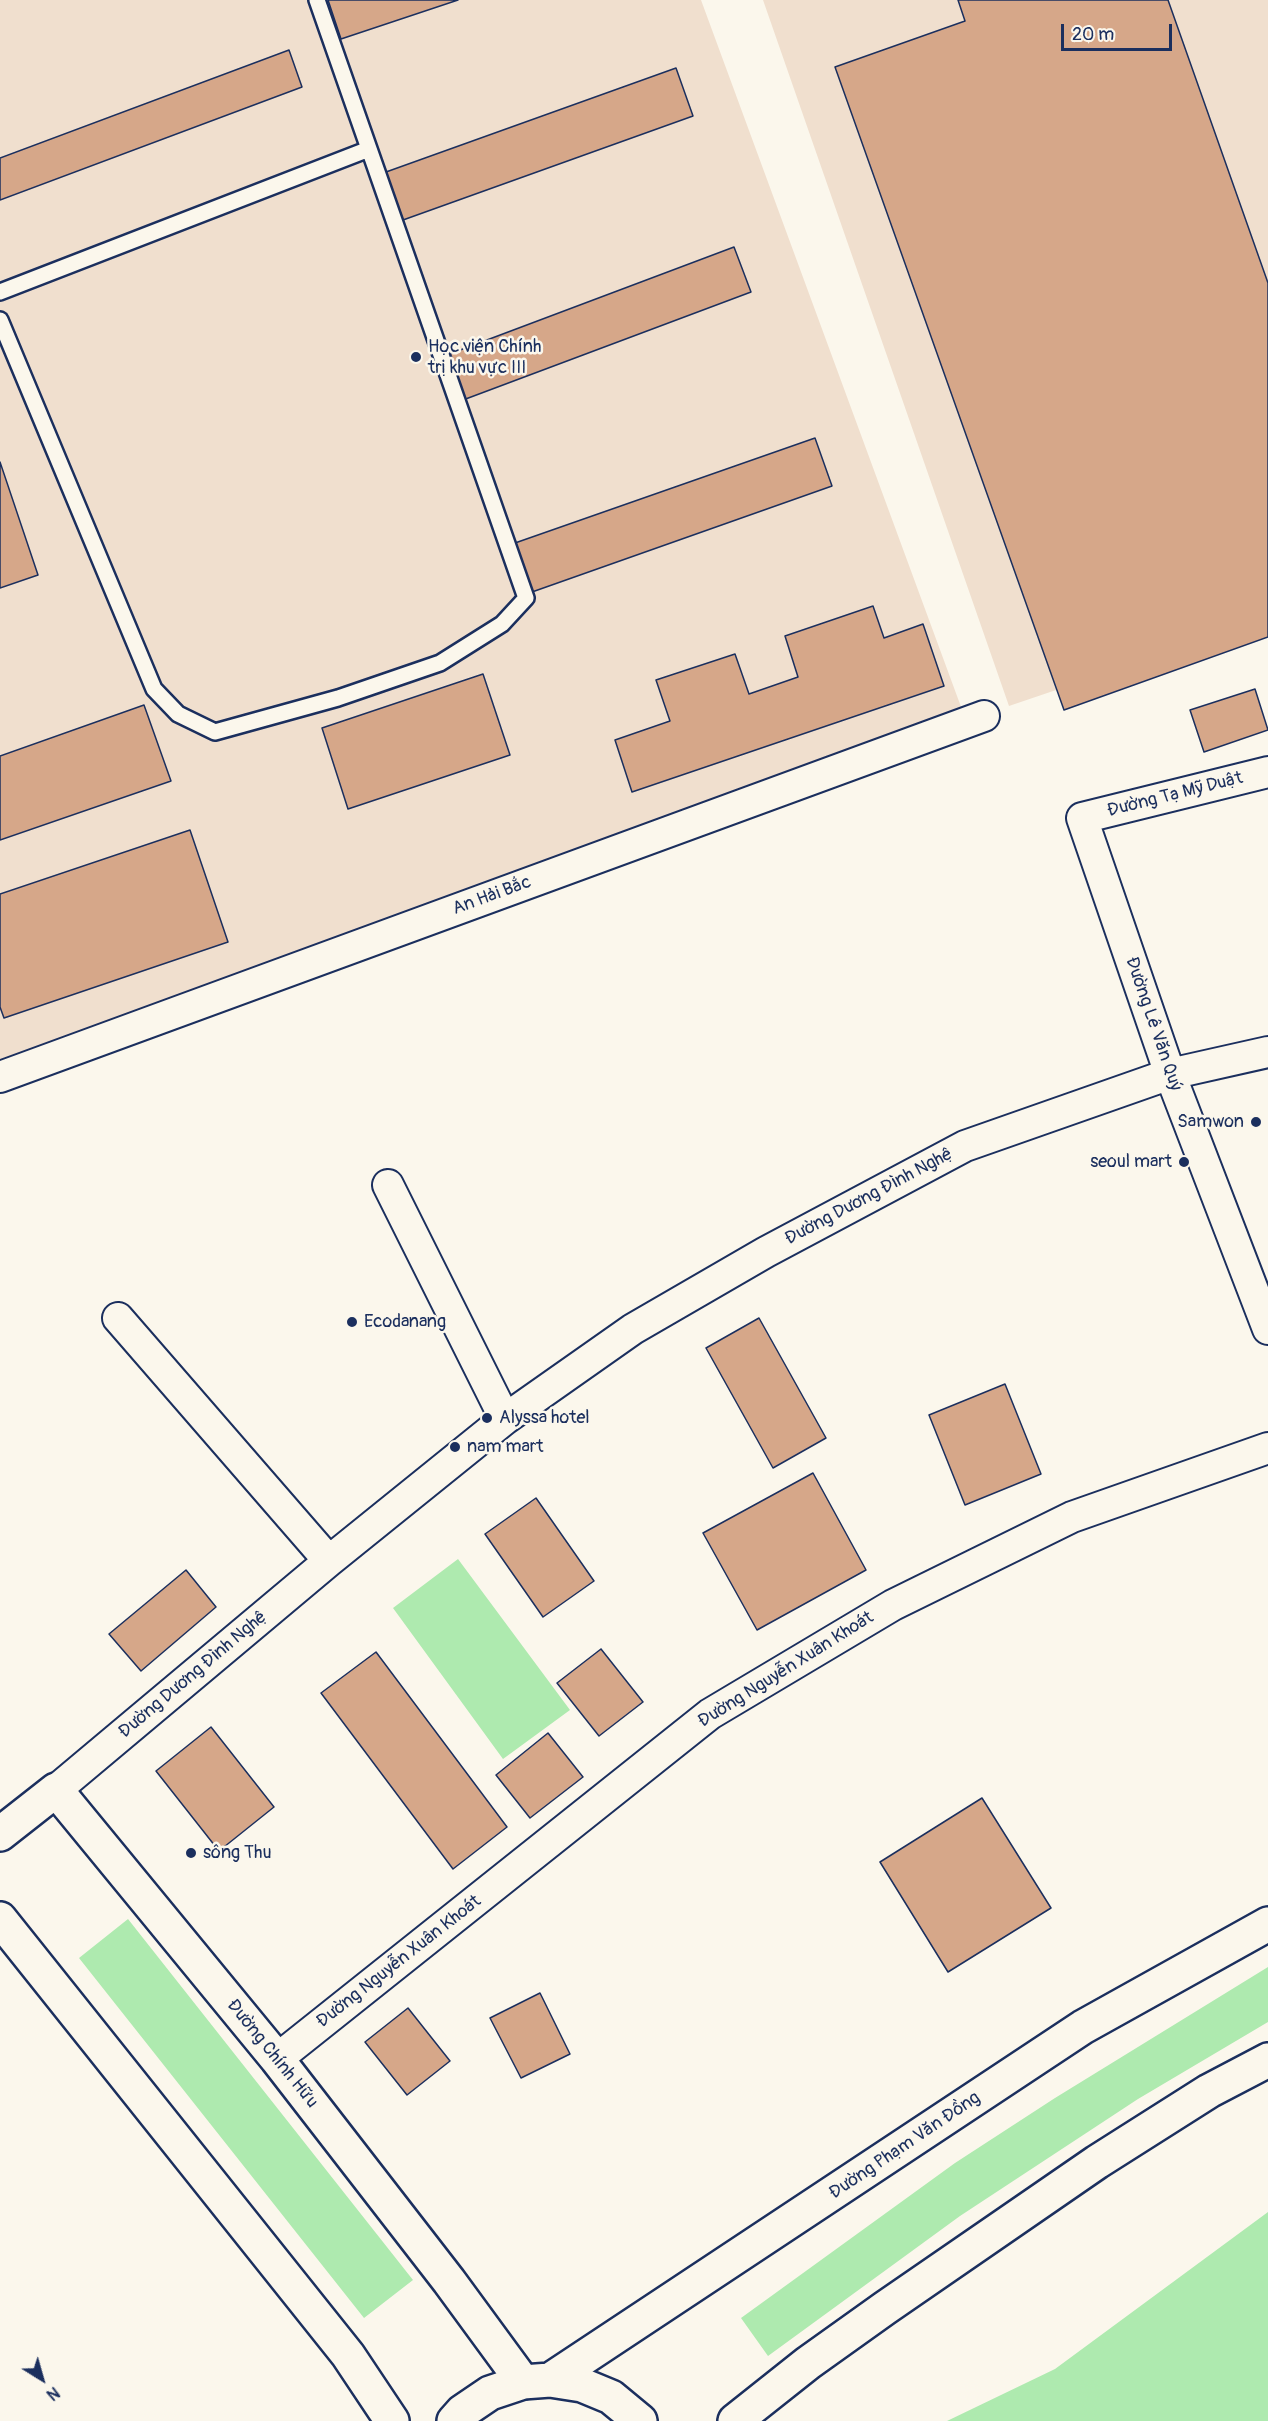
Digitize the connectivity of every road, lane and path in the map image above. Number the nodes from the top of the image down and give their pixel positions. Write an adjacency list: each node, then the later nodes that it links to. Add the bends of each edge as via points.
1 (317, 0): 2 (lane)
2 (369, 149): 3 (lane); 4 (lane, via 526,598 502,624 440,663 338,698 215,732 178,714 154,689)
3 (0, 292)
4 (0, 320)
5 (984, 716): 10 (street, An Hải Bắc)
6 (1268, 772): 7 (street, Đường Tạ Mỹ Duật)
7 (1082, 818): 9 (street, Đường Lê Văn Quý)
8 (1268, 1052): 9 (street, Đường Dương Đình Nghệ)
9 (1170, 1074): 13 (street, Đường Lê Văn Quý); 14 (street, Đường Dương Đình Nghệ, via 965,1146 766,1252 633,1329)
10 (0, 1077)
11 (388, 1185): 14 (street)
12 (118, 1318): 16 (street)
13 (1268, 1329)
14 (505, 1419): 16 (street, Đường Dương Đình Nghệ)
15 (1268, 1448): 21 (street, Đường Nguyễn Xuân Khoát, via 1072,1517 893,1605 710,1714)
16 (329, 1561): 17 (street, Đường Dương Đình Nghệ)
17 (56, 1790): 18 (main road); 21 (main road, Đường Chính Hữu)
18 (0, 1834)
19 (0, 1919): 24 (main road, via 348,2355)
20 (1268, 1924): 23 (main road, Đường Phạm Văn Đồng, via 1083,2027)
21 (278, 2059): 23 (main road, Đường Chính Hữu, via 449,2281)
22 (1268, 2060): 27 (main road, via 1209,2091 1097,2162 885,2308)
23 (537, 2381): 25 (main road, via 490,2393); 26 (main road, via 582,2385 611,2397)
24 (392, 2421)
25 (454, 2421)
26 (639, 2421)
27 (735, 2421)

